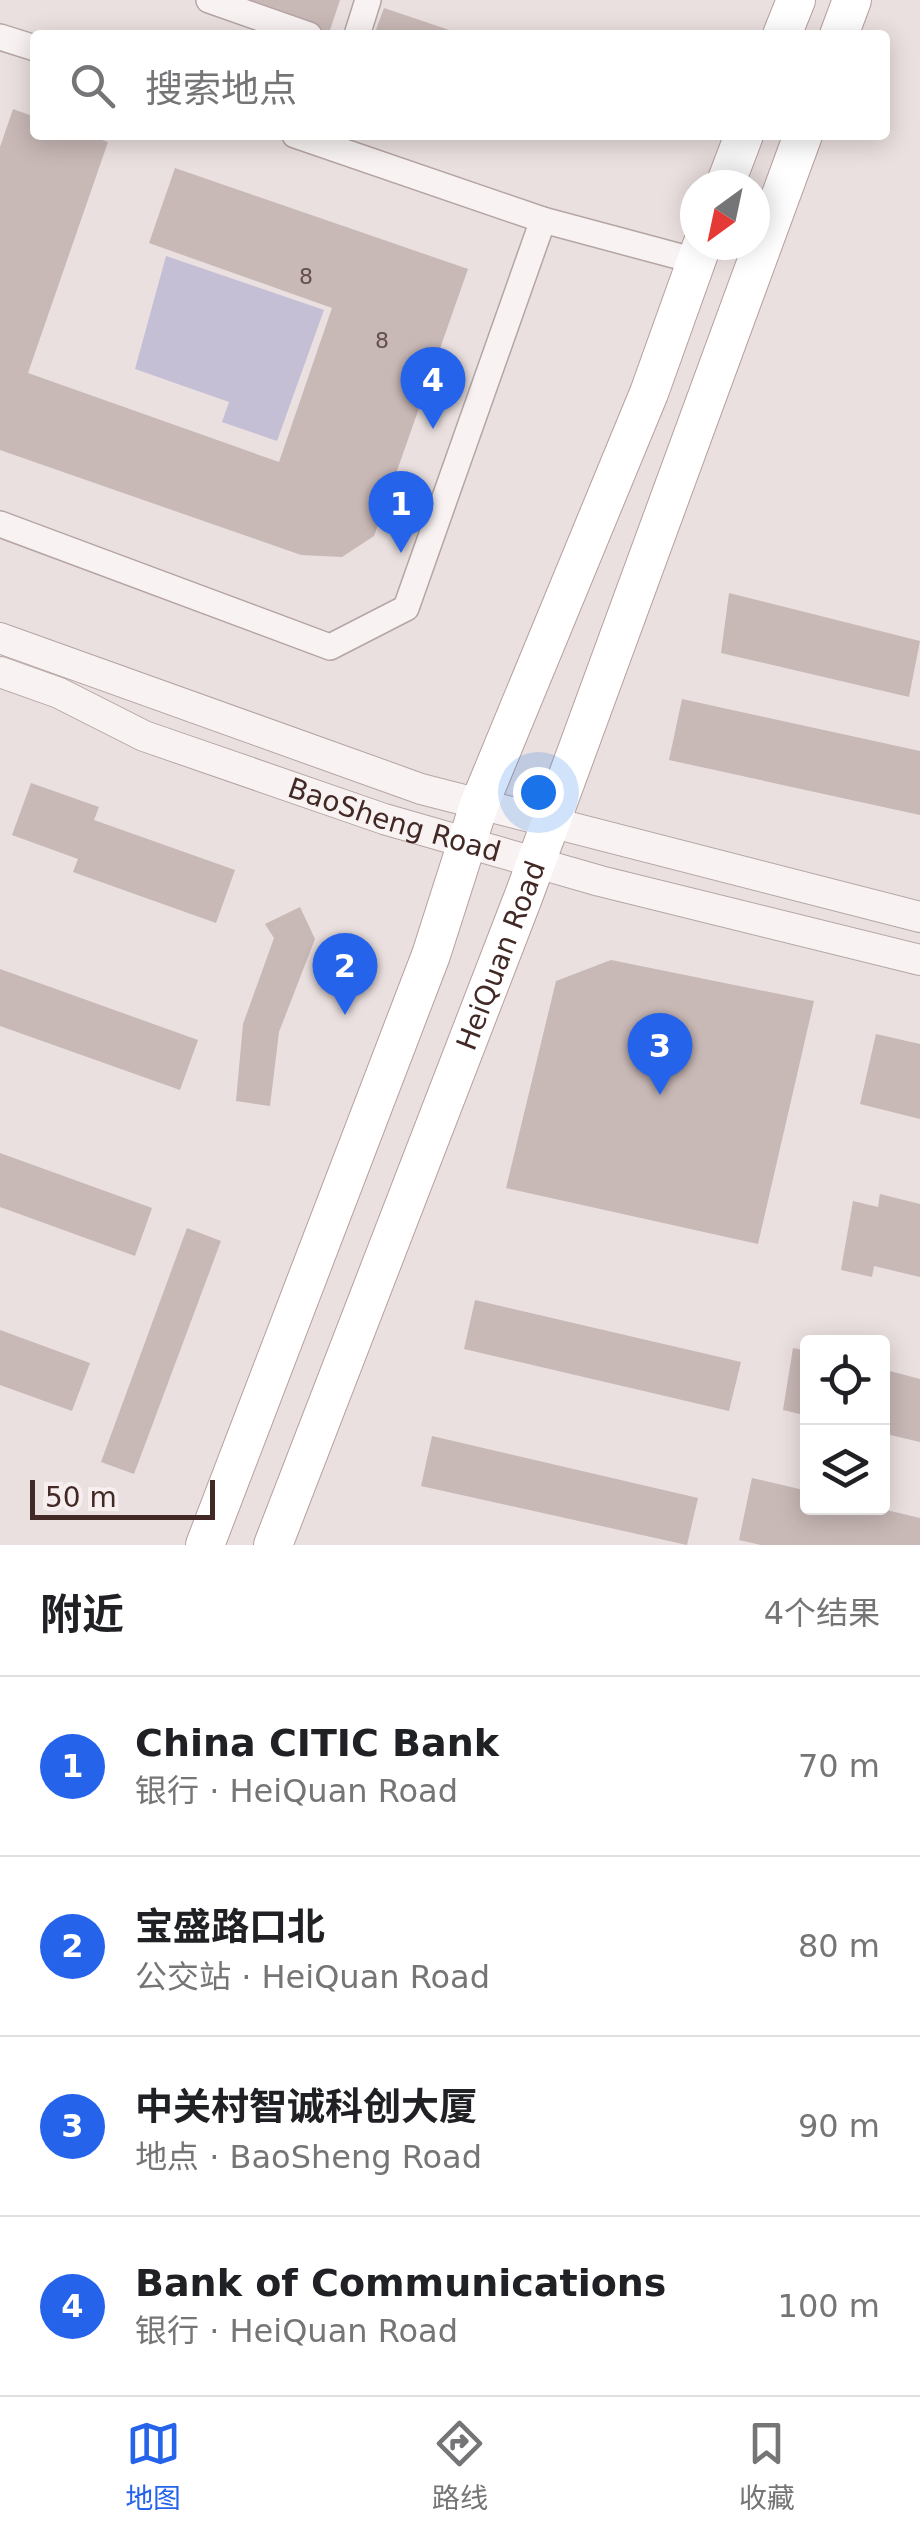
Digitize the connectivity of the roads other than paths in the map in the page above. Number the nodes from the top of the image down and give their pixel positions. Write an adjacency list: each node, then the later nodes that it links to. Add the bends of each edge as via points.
1 (209, 0): 5 (street)
2 (368, 0): 6 (street)
3 (796, 0): 7 (main road)
4 (852, 0): 8 (main road)
5 (295, 30)
6 (359, 30)
7 (784, 30)
8 (841, 30)
9 (0, 37): 10 (street)
10 (30, 46)
11 (317, 140): 15 (street)
12 (742, 140): 14 (main road)
13 (800, 140): 22 (main road, HeiQuan Road)
14 (731, 170)
15 (543, 220): 16 (street); 18 (street, via 406,608 330,648)
16 (680, 249)
17 (696, 260): 21 (main road)
18 (0, 524)
19 (0, 638): 21 (street, BaoSheng Road)
20 (0, 672): 23 (street, BaoSheng Road, via 60,693 144,736)
21 (480, 805): 22 (street, BaoSheng Road); 23 (main road)
22 (550, 823): 24 (main road, HeiQuan Road); 25 (street, BaoSheng Road)
23 (466, 842): 24 (street, BaoSheng Road); 27 (main road, via 431,955)
24 (535, 860): 26 (street, BaoSheng Road); 28 (main road, HeiQuan Road)
25 (920, 917)
26 (920, 960)
27 (205, 1545)
28 (273, 1545)

